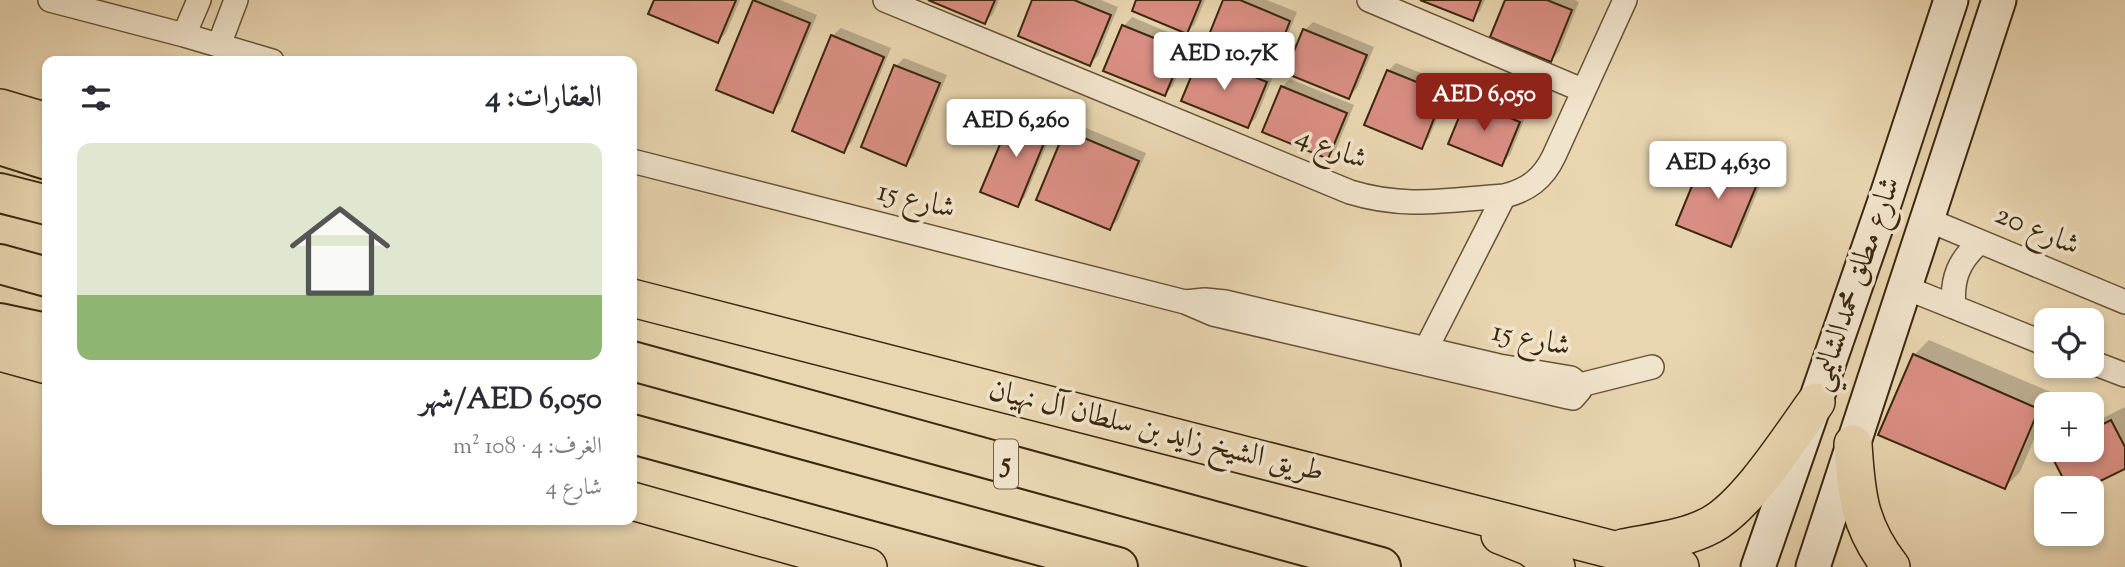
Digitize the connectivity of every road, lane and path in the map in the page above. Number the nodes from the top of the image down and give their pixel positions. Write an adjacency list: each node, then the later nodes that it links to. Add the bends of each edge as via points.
1 (50, 0): 9 (street)
2 (198, 0): 9 (street)
3 (236, 0): 10 (street)
4 (885, 0): 19 (street, شارع 4, via 1350,192 1410,203)
5 (1369, 0): 12 (street)
6 (1625, 0): 12 (street, شارع 4)
7 (1951, 0): 41 (street, شارع مطلق محمدالشاليمي)
8 (1999, 0): 21 (street, شارع مطلق محمدالشاليمي)
9 (184, 35): 10 (street)
10 (219, 45): 11 (street)
11 (255, 56)
12 (1582, 90): 19 (street, شارع 4, via 1548,168 1530,187)
13 (0, 108): 14 (main road)
14 (42, 121)
15 (0, 145): 16 (highway)
16 (42, 158)
17 (637, 162): 27 (street, شارع 15)
18 (0, 193): 20 (highway)
19 (1504, 196): 33 (street)
20 (42, 204)
21 (1926, 219): 22 (street, شارع 20); 25 (street, شارع مطلق محمدالشاليمي)
22 (1980, 242): 28 (street, شارع 20); 29 (street, via 1957,270)
23 (0, 264): 24 (highway)
24 (42, 276)
25 (1903, 287): 29 (street); 43 (street, شارع مطلق محمدالشاليمي)
26 (637, 299): 44 (main road, طريق الشيخ زايد بن سلطان آل نهيان)
27 (1185, 302): 33 (street, شارع 15, via 1225,302); 40 (street, شارع 15, via 1213,314 1567,397 1578,395)
28 (2125, 302)
29 (1954, 307): 32 (street)
30 (0, 323): 31 (highway)
31 (42, 332)
32 (2034, 339)
33 (1426, 349): 40 (street, شارع 15, via 1571,378)
34 (0, 352): 36 (main road)
35 (637, 362): 49 (highway, 5)
36 (42, 364)
37 (1652, 367): 40 (street)
38 (2104, 367): 39 (street)
39 (2125, 375)
40 (1580, 384)
41 (1816, 402): 46 (main road, via 1765,472 1712,524 1673,539); 52 (street, شارع مطلق محمدالشاليمي)
42 (637, 435): 48 (highway, 5)
43 (1853, 444): 53 (street, شارع مطلق محمدالشاليمي); 54 (main road, via 1857,497 1875,547)
44 (1218, 448): 46 (main road, طريق الشيخ زايد بن سلطان آل نهيان); 50 (main road, via 1510,539 1530,547)
45 (637, 502): 47 (main road)
46 (1615, 549): 51 (main road, طريق الشيخ زايد بن سلطان آل نهيان)
47 (868, 567)
48 (1118, 567)
49 (1381, 567)
50 (1556, 567)
51 (1680, 567)
52 (1758, 567)
53 (1814, 567)
54 (1891, 567)

